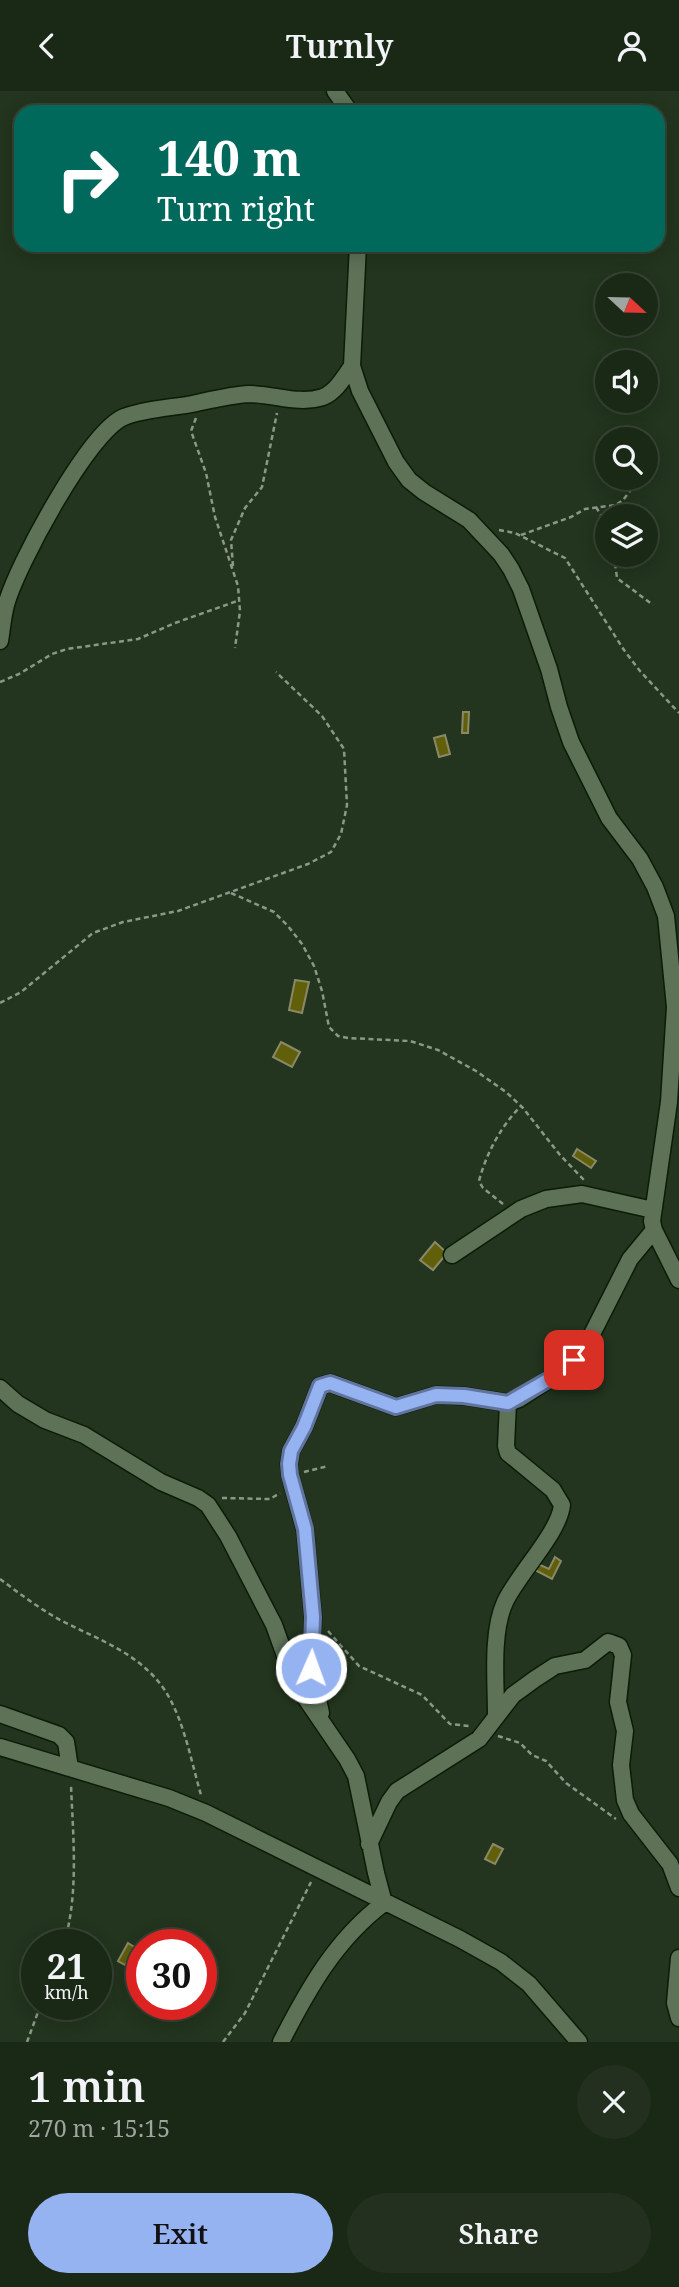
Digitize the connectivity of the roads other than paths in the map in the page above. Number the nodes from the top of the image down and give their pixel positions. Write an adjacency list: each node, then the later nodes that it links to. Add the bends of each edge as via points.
1 (358, 252): 2 (street)
2 (352, 366): 3 (street, via 325,396 306,400 251,394 122,417 76,469 46,517 19,569 6,605); 4 (street, via 378,427 409,479 469,520 512,569 571,742 609,818 640,859 666,916)
3 (0, 642)
4 (677, 1006): 5 (street)
5 (653, 1210): 6 (street); 7 (street, via 582,1194 545,1199 514,1213)
6 (654, 1230): 8 (street); 10 (street, via 630,1259 587,1344 574,1360)
7 (452, 1255)
8 (679, 1280)
9 (0, 1388): 13 (street, via 44,1420 83,1435 208,1505 274,1625 293,1676)
10 (508, 1403): 12 (street, via 506,1450 553,1490 562,1505 556,1526 504,1606 498,1639); 13 (street, via 436,1395 396,1407 326,1383 316,1391 291,1451 290,1475 305,1529 313,1617 311,1668)
11 (0, 1714): 15 (street, via 59,1735 66,1742)
12 (496, 1715): 16 (street, via 472,1743 397,1791); 17 (street, via 513,1695 555,1666 584,1660 608,1642 619,1646 623,1655 618,1702 626,1741 621,1776 625,1800 670,1864)
13 (328, 1732): 16 (street, via 356,1776)
14 (0, 1747): 15 (street)
15 (70, 1768): 18 (street, via 169,1798)
16 (369, 1844): 18 (street)
17 (679, 1888)
18 (384, 1903): 21 (street, via 365,1918 319,1972); 22 (street, via 501,1962 528,1983)
19 (679, 1958): 20 (street, via 675,2003)
20 (679, 2018)
21 (281, 2042)
22 (579, 2042)

